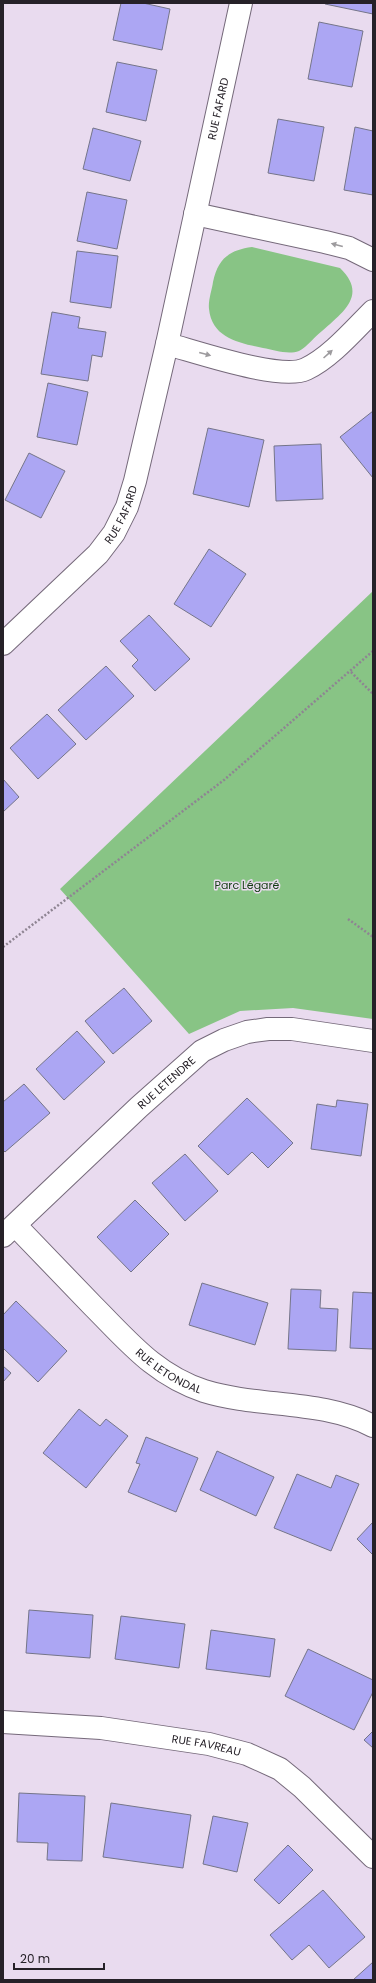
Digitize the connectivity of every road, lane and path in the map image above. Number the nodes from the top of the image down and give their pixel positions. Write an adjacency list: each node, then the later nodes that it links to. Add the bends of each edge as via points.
1 (241, 3): 2 (street, RUE FAFARD)
2 (195, 214): 3 (street, one-way to 2, via 349,248); 5 (street, RUE FAFARD)
3 (373, 260)
4 (373, 311): 5 (street, one-way to 4, via 276,371 297,372 323,359)
5 (167, 344): 6 (street, RUE FAFARD, via 135,481 120,522 98,554)
6 (3, 644)
7 (373, 651): 8 (path)
8 (351, 672): 9 (path); 12 (path, via 224,780)
9 (373, 694)
10 (348, 919): 11 (path)
11 (373, 936)
12 (3, 947)
13 (373, 1041): 14 (street, RUE LETENDRE, via 292,1029 268,1029 247,1032 202,1051)
14 (9, 1230): 15 (street, RUE LETONDAL, via 136,1351 176,1380 204,1391 233,1398 339,1413)
15 (373, 1426)
16 (3, 1722): 17 (street, RUE FAVREAU, via 101,1728 209,1744 247,1754 280,1769)
17 (373, 1856)

